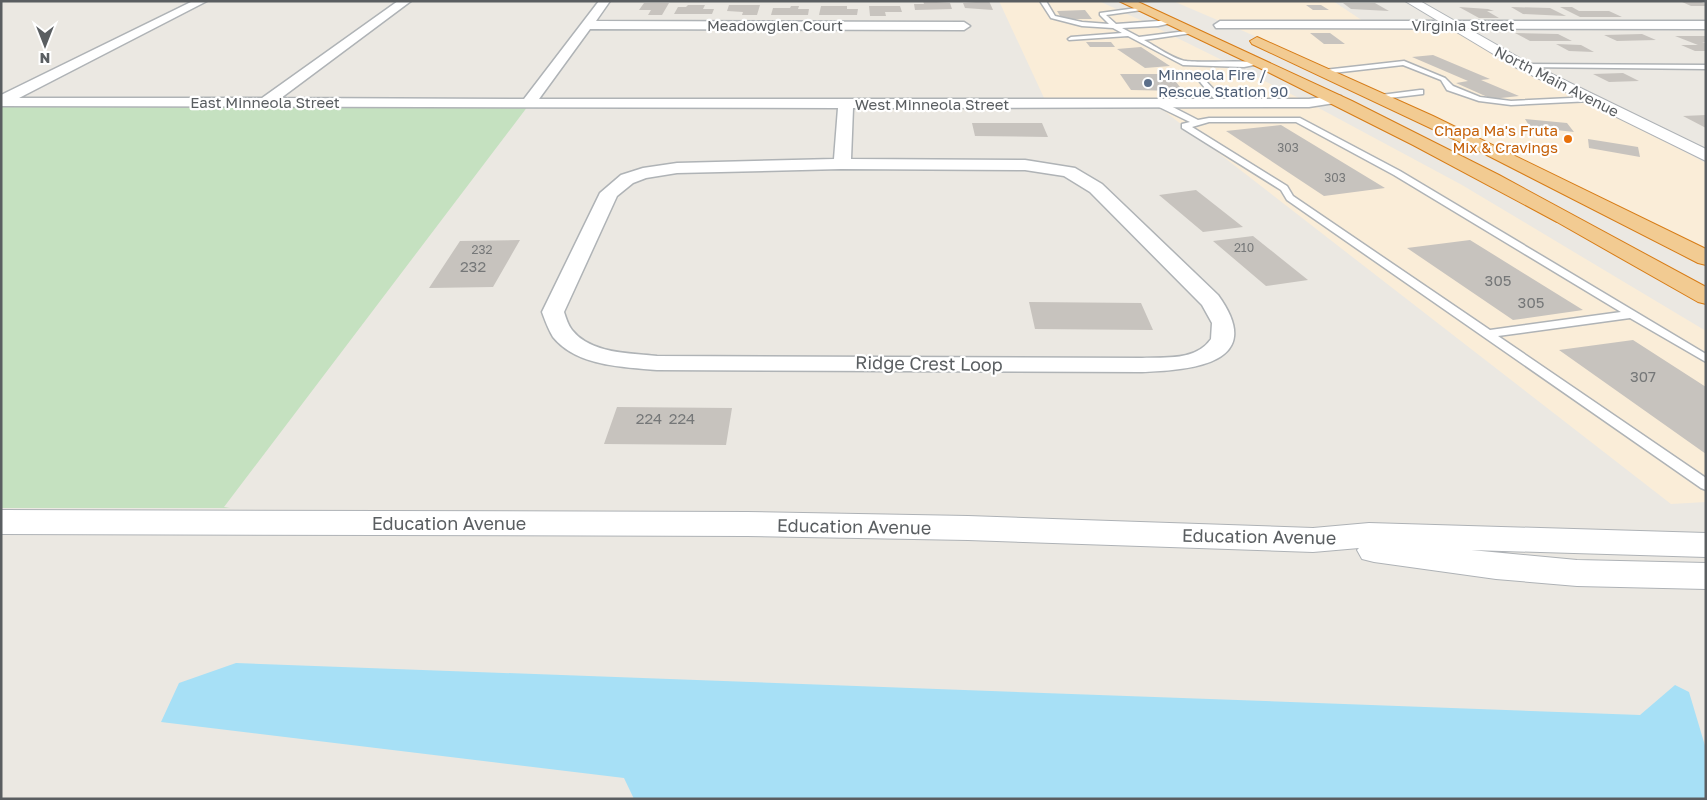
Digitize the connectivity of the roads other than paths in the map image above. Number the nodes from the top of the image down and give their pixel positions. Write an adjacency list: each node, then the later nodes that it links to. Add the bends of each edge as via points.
1 (202, 1): 28 (street)
2 (406, 1): 29 (street)
3 (605, 1): 10 (street)
4 (1043, 1): 14 (lane, via 1053,17 1074,24)
5 (1125, 1): 7 (highway)
6 (1411, 1): 11 (street, North Main Avenue)
7 (1142, 8): 8 (highway); 14 (lane, via 1102,14)
8 (1173, 22): 14 (lane); 15 (highway)
9 (1216, 23): 11 (street, Virginia Street); 22 (highway)
10 (587, 25): 13 (street, Meadowglen Court); 30 (street)
11 (1451, 25): 12 (street, Virginia Street); 20 (street, North Main Avenue)
12 (1706, 25)
13 (964, 26)
14 (1114, 26): 16 (lane)
15 (1192, 31): 17 (lane); 19 (highway)
16 (1127, 34): 17 (lane); 18 (lane)
17 (1137, 38): 19 (lane, via 1183,63 1244,66)
18 (1071, 39)
19 (1261, 63): 27 (highway)
20 (1524, 66): 21 (lane); 26 (street, North Main Avenue)
21 (1706, 67)
22 (1324, 72): 25 (highway); 26 (lane, via 1404,63 1443,79 1450,88 1479,99 1512,103)
23 (1198, 76): 31 (lane)
24 (1420, 92): 25 (lane)
25 (1380, 97): 37 (highway)
26 (1592, 99): 35 (street, North Main Avenue)
27 (1336, 100): 31 (street, West Minneola Street); 38 (highway, via 1597,235)
28 (1, 101): 29 (street, East Minneola Street)
29 (266, 102): 30 (street, East Minneola Street)
30 (528, 103): 32 (street, West Minneola Street)
31 (1222, 103): 33 (street, West Minneola Street)
32 (846, 104): 33 (street, West Minneola Street); 36 (street)
33 (1158, 104): 34 (lane)
34 (1197, 123): 39 (lane, via 1209,120 1297,120 1397,173); 40 (lane, via 1185,126 1284,188 1290,198)
35 (1706, 156)
36 (842, 164): 36 (street, Ridge Crest Loop, via 1025,165 1069,172 1096,188 1210,300 1221,314 1224,334 1218,347 1207,356 1187,361 1142,365 657,363 612,358 592,352 572,343 562,333 553,312 572,266 609,193 626,179 677,168)
37 (1706, 258)
38 (1706, 297)
39 (1632, 314): 40 (lane); 41 (lane)
40 (1488, 334): 42 (lane)
41 (1706, 359)
42 (1706, 485)
43 (1, 522): 44 (street, Education Avenue, via 756,524)
44 (1313, 540): 45 (street, Education Avenue, via 1369,535); 46 (street, via 1577,574)
45 (1706, 545)
46 (1706, 576)

